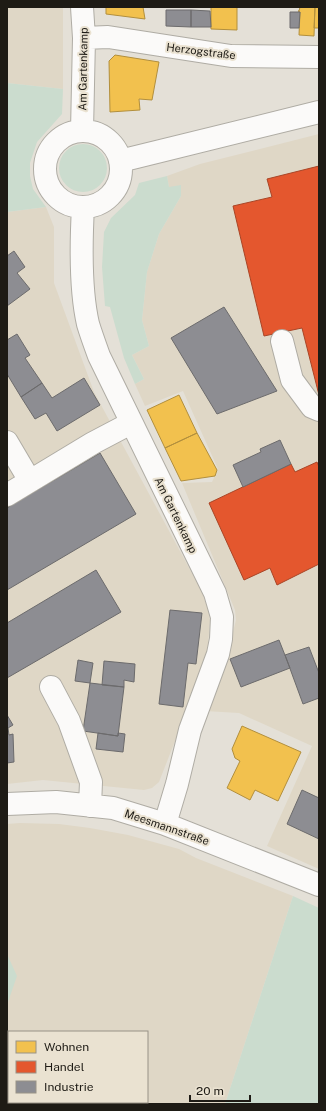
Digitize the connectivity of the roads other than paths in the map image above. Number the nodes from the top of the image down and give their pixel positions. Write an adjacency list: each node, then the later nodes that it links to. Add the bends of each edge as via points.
1 (82, 7): 2 (street, Am Gartenkamp)
2 (84, 38): 3 (street, Herzogstraße, via 108,38 231,56); 5 (street, Am Gartenkamp)
3 (319, 57)
4 (319, 112): 6 (street)
5 (82, 131): 6 (street, via 106,139 116,150); 7 (street, via 61,138 53,145 45,163 45,177 58,198 73,206)
6 (120, 161): 7 (street, via 120,175 110,196 98,204)
7 (83, 207): 10 (street, Am Gartenkamp, via 83,277 88,323 99,356)
8 (282, 341): 9 (street, via 292,380 312,407)
9 (319, 410)
10 (130, 423): 12 (street); 17 (street, Am Gartenkamp, via 215,593 222,617 218,654 190,730)
11 (7, 442): 12 (street)
12 (30, 481): 13 (street)
13 (7, 495)
14 (51, 687): 16 (street, via 69,721 91,782)
15 (7, 804): 16 (street, Meesmannstraße, via 56,802)
16 (90, 806): 17 (street, Meesmannstraße, via 113,808)
17 (164, 824): 18 (street, Meesmannstraße)
18 (319, 885)

